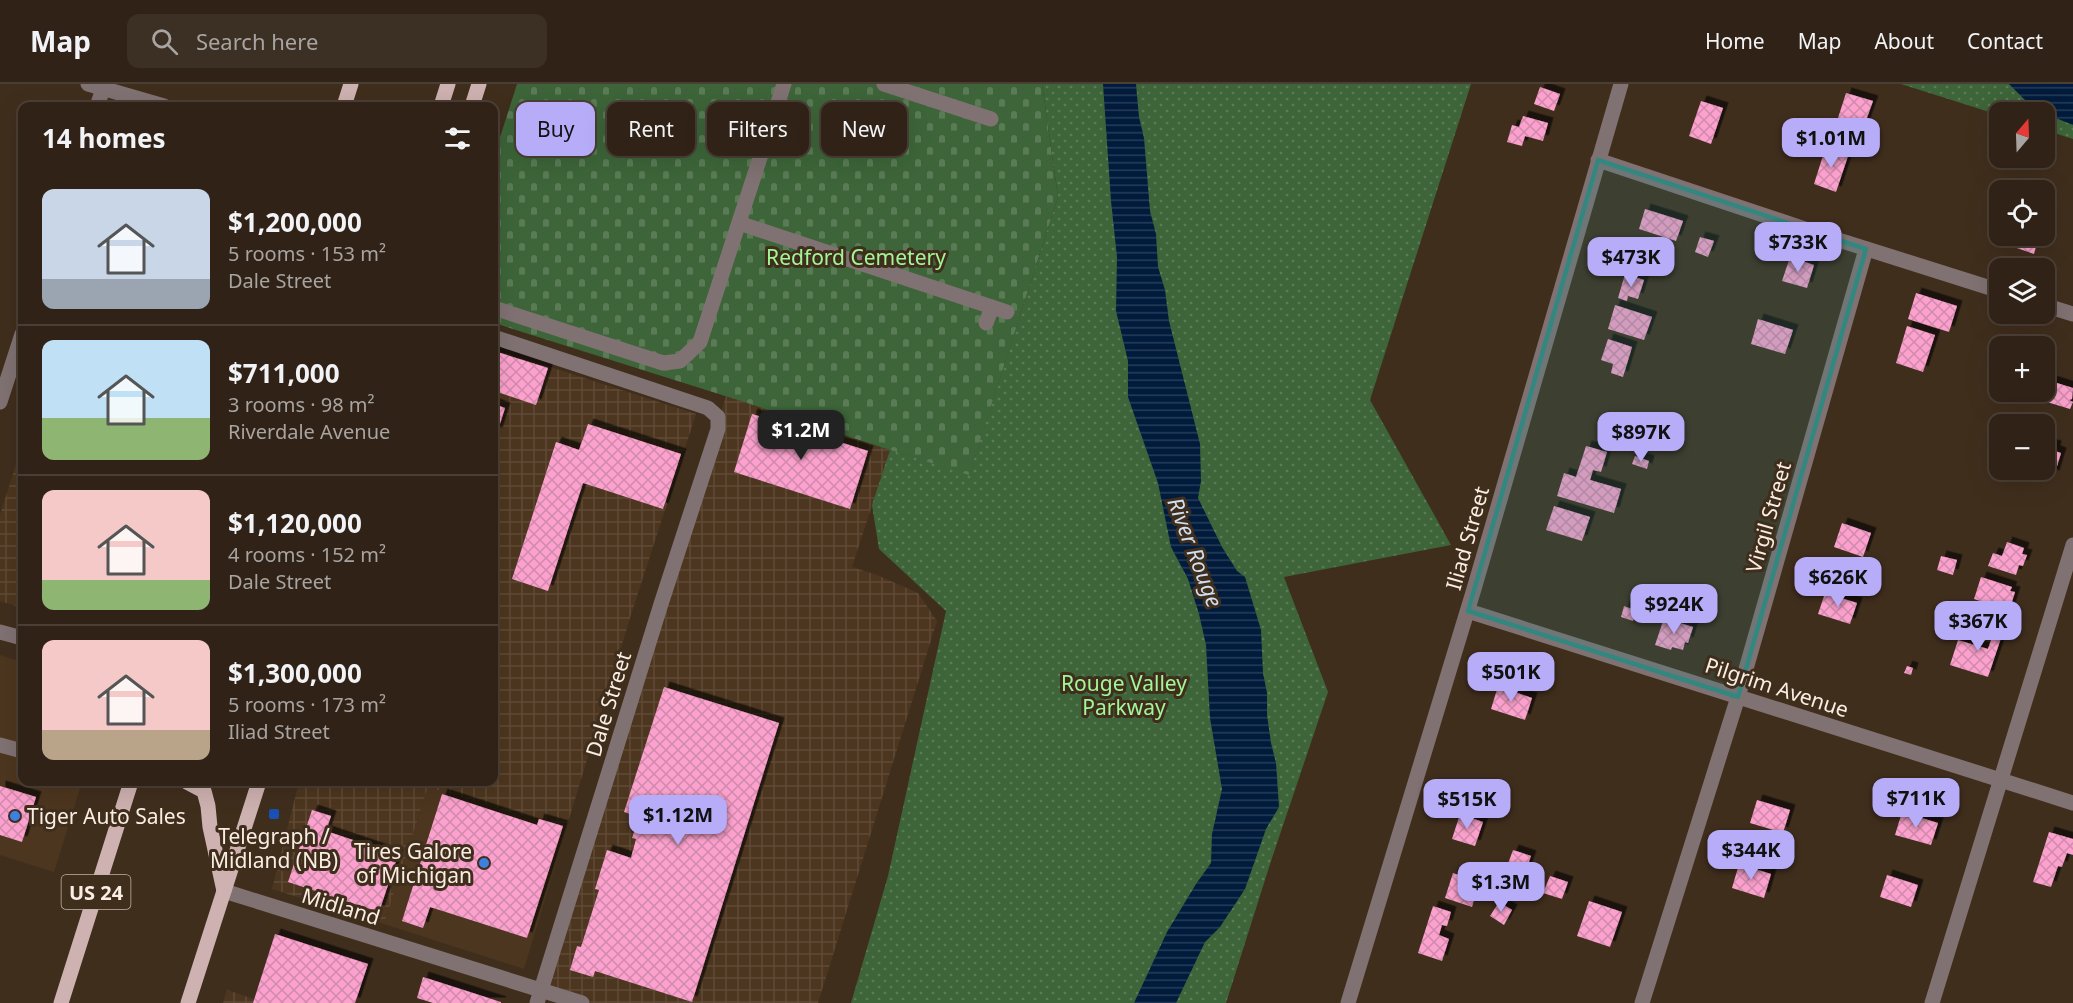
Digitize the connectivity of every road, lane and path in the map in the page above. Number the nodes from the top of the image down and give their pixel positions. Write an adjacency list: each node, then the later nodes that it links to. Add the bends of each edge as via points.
1 (88, 84): 8 (street)
2 (351, 84): 11 (main road)
3 (448, 84): 12 (main road)
4 (479, 84): 13 (main road)
5 (784, 84): 16 (street)
6 (884, 84): 14 (street)
7 (1621, 84): 15 (street, Iliad Street)
8 (104, 86): 9 (street); 10 (street)
9 (98, 102)
10 (149, 102)
11 (345, 102)
12 (442, 102)
13 (473, 102)
14 (991, 119)
15 (1598, 160): 17 (street); 29 (street, Iliad Street)
16 (739, 223): 19 (street); 21 (street, via 700,342 680,361 663,363)
17 (1866, 249): 18 (street); 32 (street, Virgil Street)
18 (1989, 288)
19 (992, 308): 22 (street); 24 (street)
20 (2055, 308): 23 (street)
21 (498, 309)
22 (1007, 312)
23 (2073, 314)
24 (986, 323)
25 (498, 338): 42 (street, Dale Street, via 700,405 718,417 718,429)
26 (18, 346): 27 (street)
27 (0, 402)
28 (2073, 545): 35 (street)
29 (1468, 611): 32 (street, Pilgrim Avenue); 47 (street, Iliad Street)
30 (0, 632): 31 (street)
31 (18, 637)
32 (1738, 697): 35 (street, Pilgrim Avenue); 48 (street, Virgil Street)
33 (0, 745): 34 (street)
34 (18, 750)
35 (2000, 780): 39 (street, Pilgrim Avenue); 49 (street)
36 (130, 786): 41 (main road, US 24)
37 (195, 786): 40 (main road, via 204,791)
38 (258, 786): 40 (main road)
39 (2073, 803)
40 (224, 891): 42 (street, Midland, via 411,950); 45 (main road)
41 (67, 982): 43 (main road, US 24); 44 (main road)
42 (539, 997): 46 (street, Midland)
43 (60, 1003)
44 (65, 1003)
45 (188, 1003)
46 (582, 1003)
47 (1348, 1003)
48 (1642, 1003)
49 (1932, 1003)

